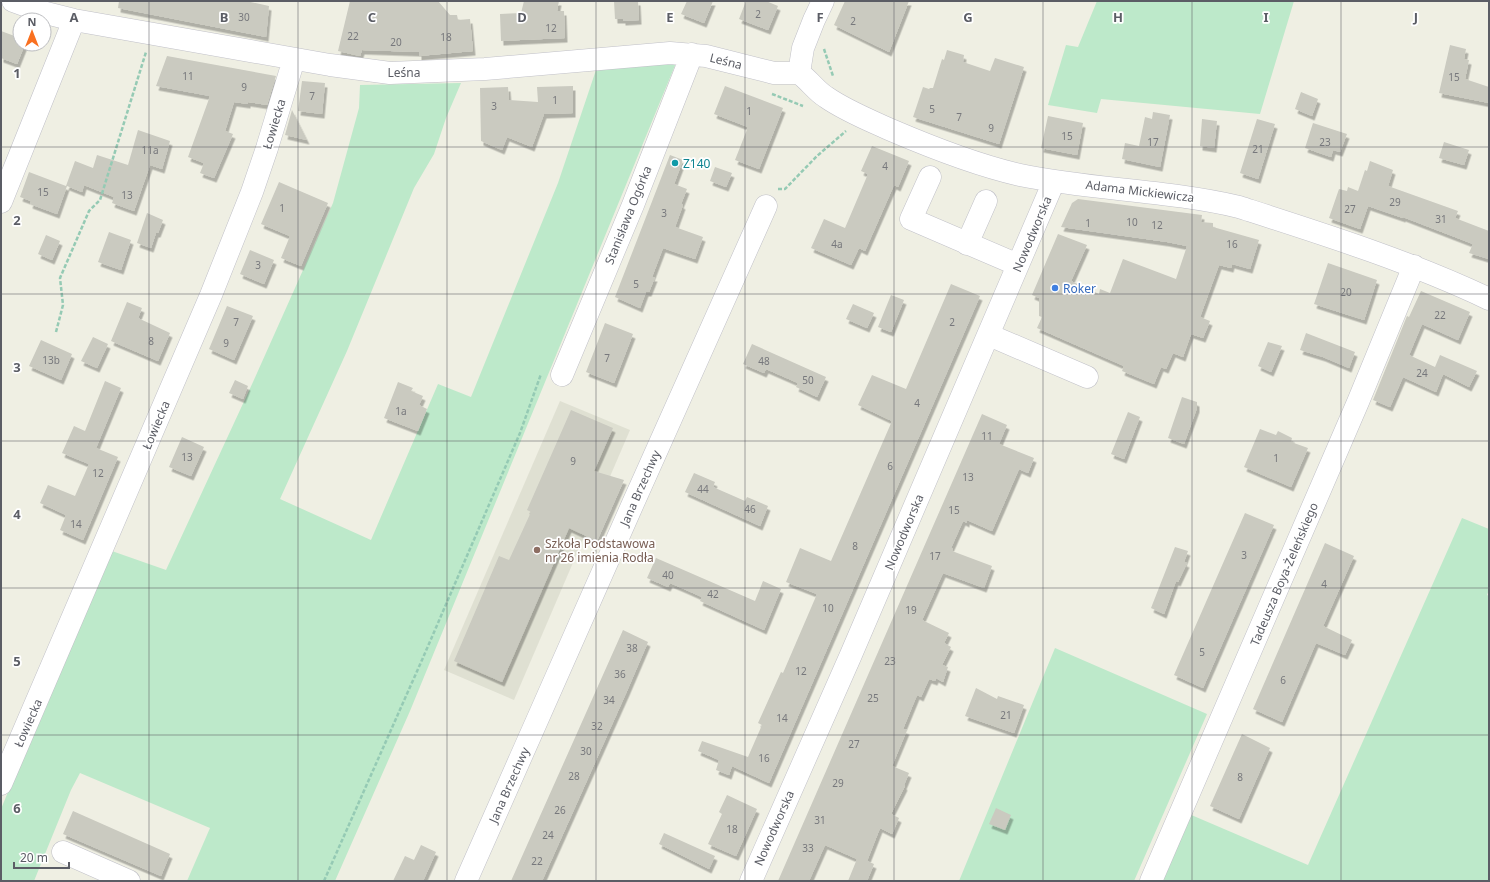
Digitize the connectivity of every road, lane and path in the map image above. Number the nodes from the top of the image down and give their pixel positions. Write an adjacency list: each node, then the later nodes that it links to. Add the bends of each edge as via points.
1 (13, 1): 3 (street, Leśna)
2 (824, 1): 8 (street, via 803,48)
3 (74, 20): 4 (street, Leśna); 17 (street)
4 (151, 34): 7 (street, Leśna); 22 (path, via 100,200 89,211 60,278 63,305)
5 (823, 46): 9 (path)
6 (692, 54): 7 (street, Leśna, via 647,54 485,69 390,72); 8 (street, Leśna, via 774,73); 24 (street, Stanisława Ogórka, via 636,198)
7 (294, 59): 26 (street, Łowiecka, via 252,192 212,295)
8 (799, 74): 14 (street, Adama Mickiewicza, via 825,97 855,114 921,142 1019,175)
9 (834, 79)
10 (765, 92): 11 (path)
11 (809, 108)
12 (852, 129): 15 (path, via 845,131 816,156 803,172)
13 (930, 177): 18 (street, via 911,220)
14 (1054, 181): 19 (street, Nowodworska); 20 (street, Adama Mickiewicza, via 1210,200 1239,207)
15 (772, 198): 30 (street, Jana Brzechwy)
16 (986, 201): 18 (street)
17 (1, 202)
18 (967, 244): 19 (street)
19 (1018, 266): 23 (street, Nowodworska)
20 (1414, 266): 21 (street, Adama Mickiewicza); 32 (street, Tadeusza Boya-Żeleńskiego)
21 (1489, 299)
22 (56, 332)
23 (989, 335): 25 (street); 31 (street, Nowodworska)
24 (553, 372): 29 (path, via 520,433)
25 (1087, 376)
26 (1, 784)
27 (63, 852): 28 (street)
28 (129, 881)
29 (324, 881)
30 (466, 881)
31 (751, 881)
32 (1151, 881)

